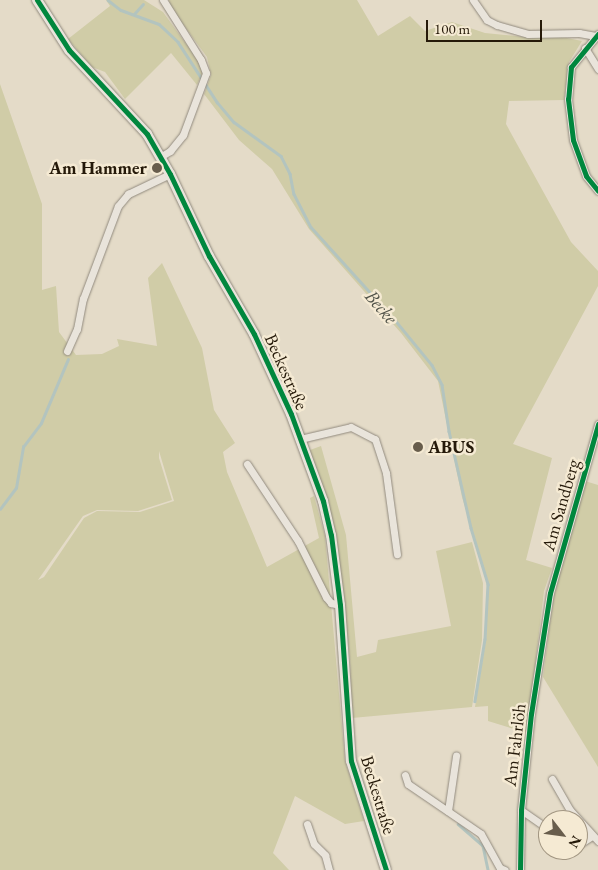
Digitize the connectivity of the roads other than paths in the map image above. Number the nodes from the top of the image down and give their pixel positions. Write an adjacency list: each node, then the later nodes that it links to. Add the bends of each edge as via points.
1 (37, 0): 7 (main road, Beckestraße, via 69,50 147,134)
2 (162, 0): 7 (street, via 201,60 205,75 183,135 170,151)
3 (473, 0): 4 (street, via 487,20 528,34)
4 (597, 35): 5 (street)
5 (586, 48): 6 (street); 9 (street, via 571,67 568,100 573,140 586,176)
6 (598, 69)
7 (160, 157): 8 (main road, Beckestraße)
8 (170, 174): 10 (street, via 128,194 118,206); 12 (main road, Beckestraße, via 209,256 254,334)
9 (598, 191)
10 (67, 351)
11 (598, 424): 15 (street, Am Sandberg)
12 (300, 439): 14 (street, via 351,427 375,439 386,473); 16 (main road, Beckestraße, via 323,501)
13 (247, 464): 16 (street, via 298,541 326,597 331,603)
14 (397, 554)
15 (550, 593): 20 (street, Am Fahrlöh, via 531,714)
16 (340, 605): 26 (main road, Beckestraße, via 351,761)
17 (456, 756): 21 (street)
18 (405, 775): 21 (street, via 408,784)
19 (552, 779): 24 (street, via 570,810)
20 (521, 810): 22 (street, Am Fahrlöh); 28 (street, Am Fahrlöh)
21 (448, 812): 27 (street, via 481,834 500,868)
22 (538, 821)
23 (307, 824): 25 (street)
24 (595, 839)
25 (329, 870)
26 (386, 870)
27 (505, 870)
28 (520, 870)

